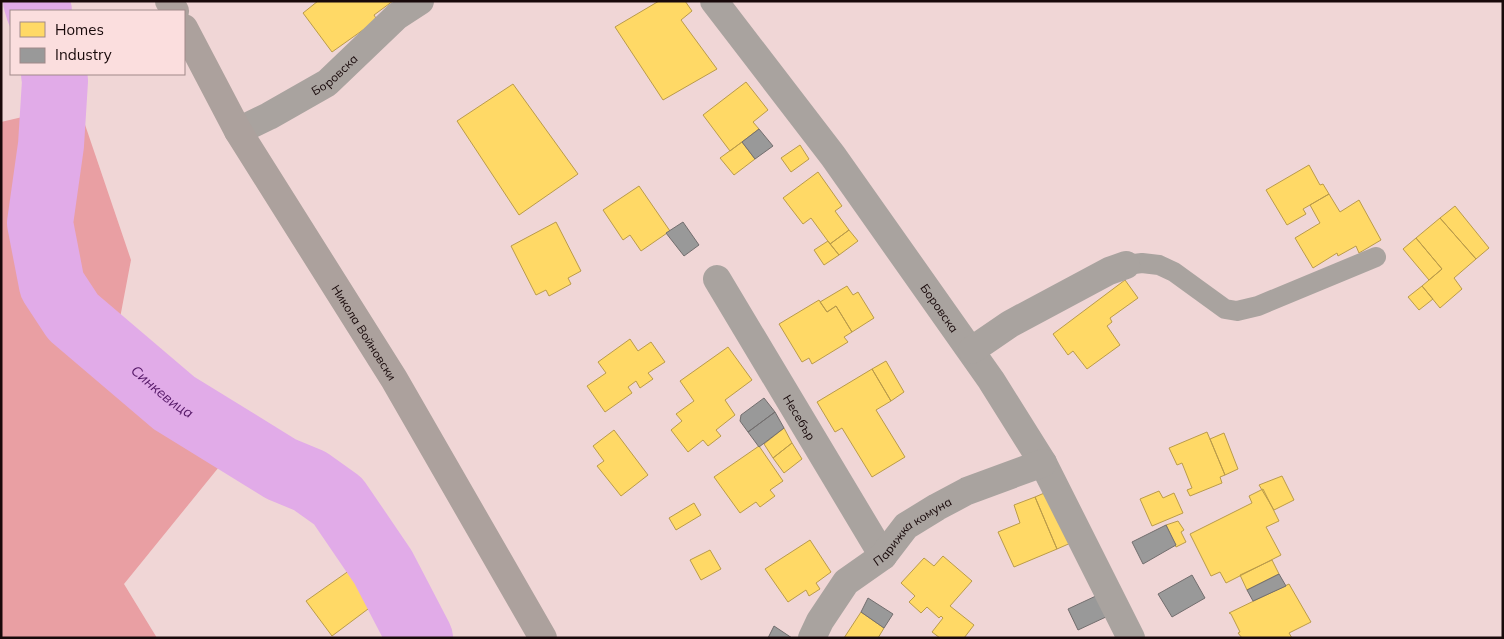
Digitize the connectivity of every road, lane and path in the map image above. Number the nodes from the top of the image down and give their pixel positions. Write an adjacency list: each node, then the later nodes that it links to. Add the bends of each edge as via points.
1 (420, 1): 4 (street, Боровска, via 398,16 327,83)
2 (714, 1): 8 (street, Боровска, via 833,156)
3 (185, 30): 4 (street, Никола Войновски)
4 (238, 130): 11 (street, Никола Войновски, via 394,379)
5 (1376, 257): 6 (lane, via 1258,306 1237,311 1225,309 1159,265)
6 (1126, 265): 8 (street, via 1010,324)
7 (717, 279): 10 (street, Несебър)
8 (972, 350): 9 (street, Боровска)
9 (1043, 463): 10 (street, Парижка комуна, via 967,491 937,507 906,526); 13 (street, Боровска)
10 (883, 556): 12 (street, Парижка комуна, via 846,582)
11 (543, 638)
12 (812, 638)
13 (1131, 638)

